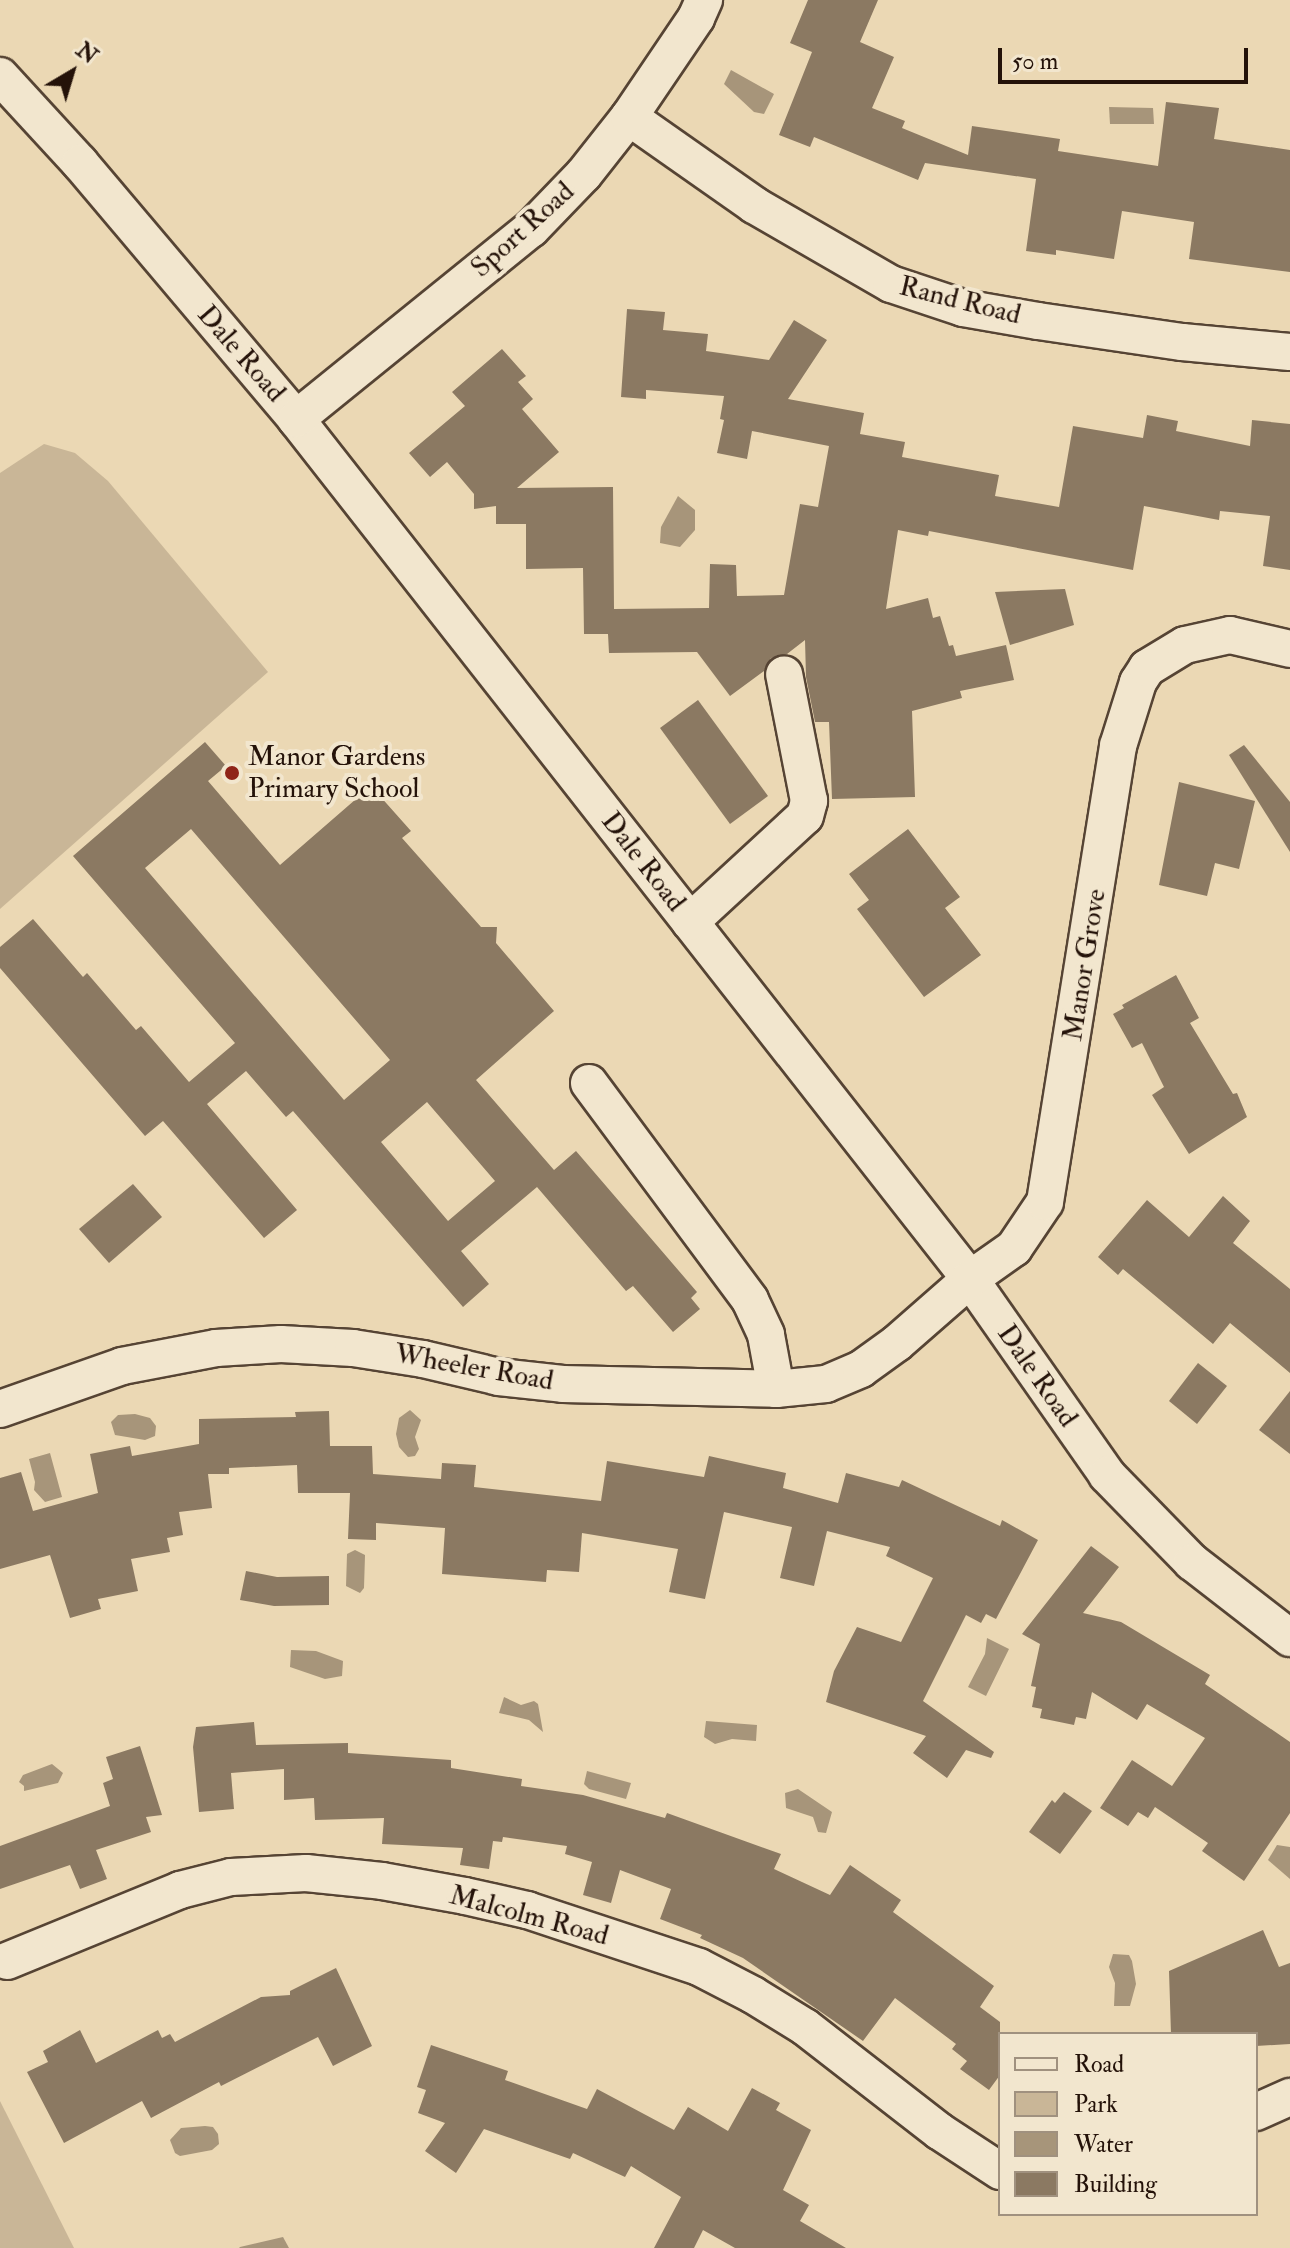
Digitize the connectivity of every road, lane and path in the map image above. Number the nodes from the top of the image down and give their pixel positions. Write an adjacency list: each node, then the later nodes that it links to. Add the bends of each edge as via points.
1 (704, 0): 3 (street, Sport Road)
2 (0, 76): 5 (street, Dale Road)
3 (629, 117): 4 (street, Rand Road, via 754,205 891,284 963,308 1038,321); 5 (street, Sport Road, via 531,229)
4 (1290, 352)
5 (296, 419): 8 (street, Dale Road)
6 (1290, 649): 10 (street, Manor Grove, via 1230,635 1185,645 1147,668 1130,700 1118,746 1045,1202 1014,1248)
7 (784, 674): 8 (street, via 809,801 805,816)
8 (690, 922): 10 (street, Dale Road)
9 (589, 1083): 11 (street, via 750,1300 766,1335)
10 (970, 1279): 11 (street, Wheeler Road, via 861,1369 826,1384); 13 (street, Dale Road, via 1107,1475 1192,1562)
11 (776, 1389): 12 (street, Wheeler Road, via 563,1384 353,1348 281,1344 216,1348 122,1366)
12 (0, 1409)
13 (1290, 1638)
14 (7, 1961): 17 (street, Malcolm Road, via 180,1890 231,1877 306,1873 465,1896 527,1910 699,1967 805,2027)
15 (1290, 2097): 16 (street)
16 (1258, 2111)
17 (998, 2170)

